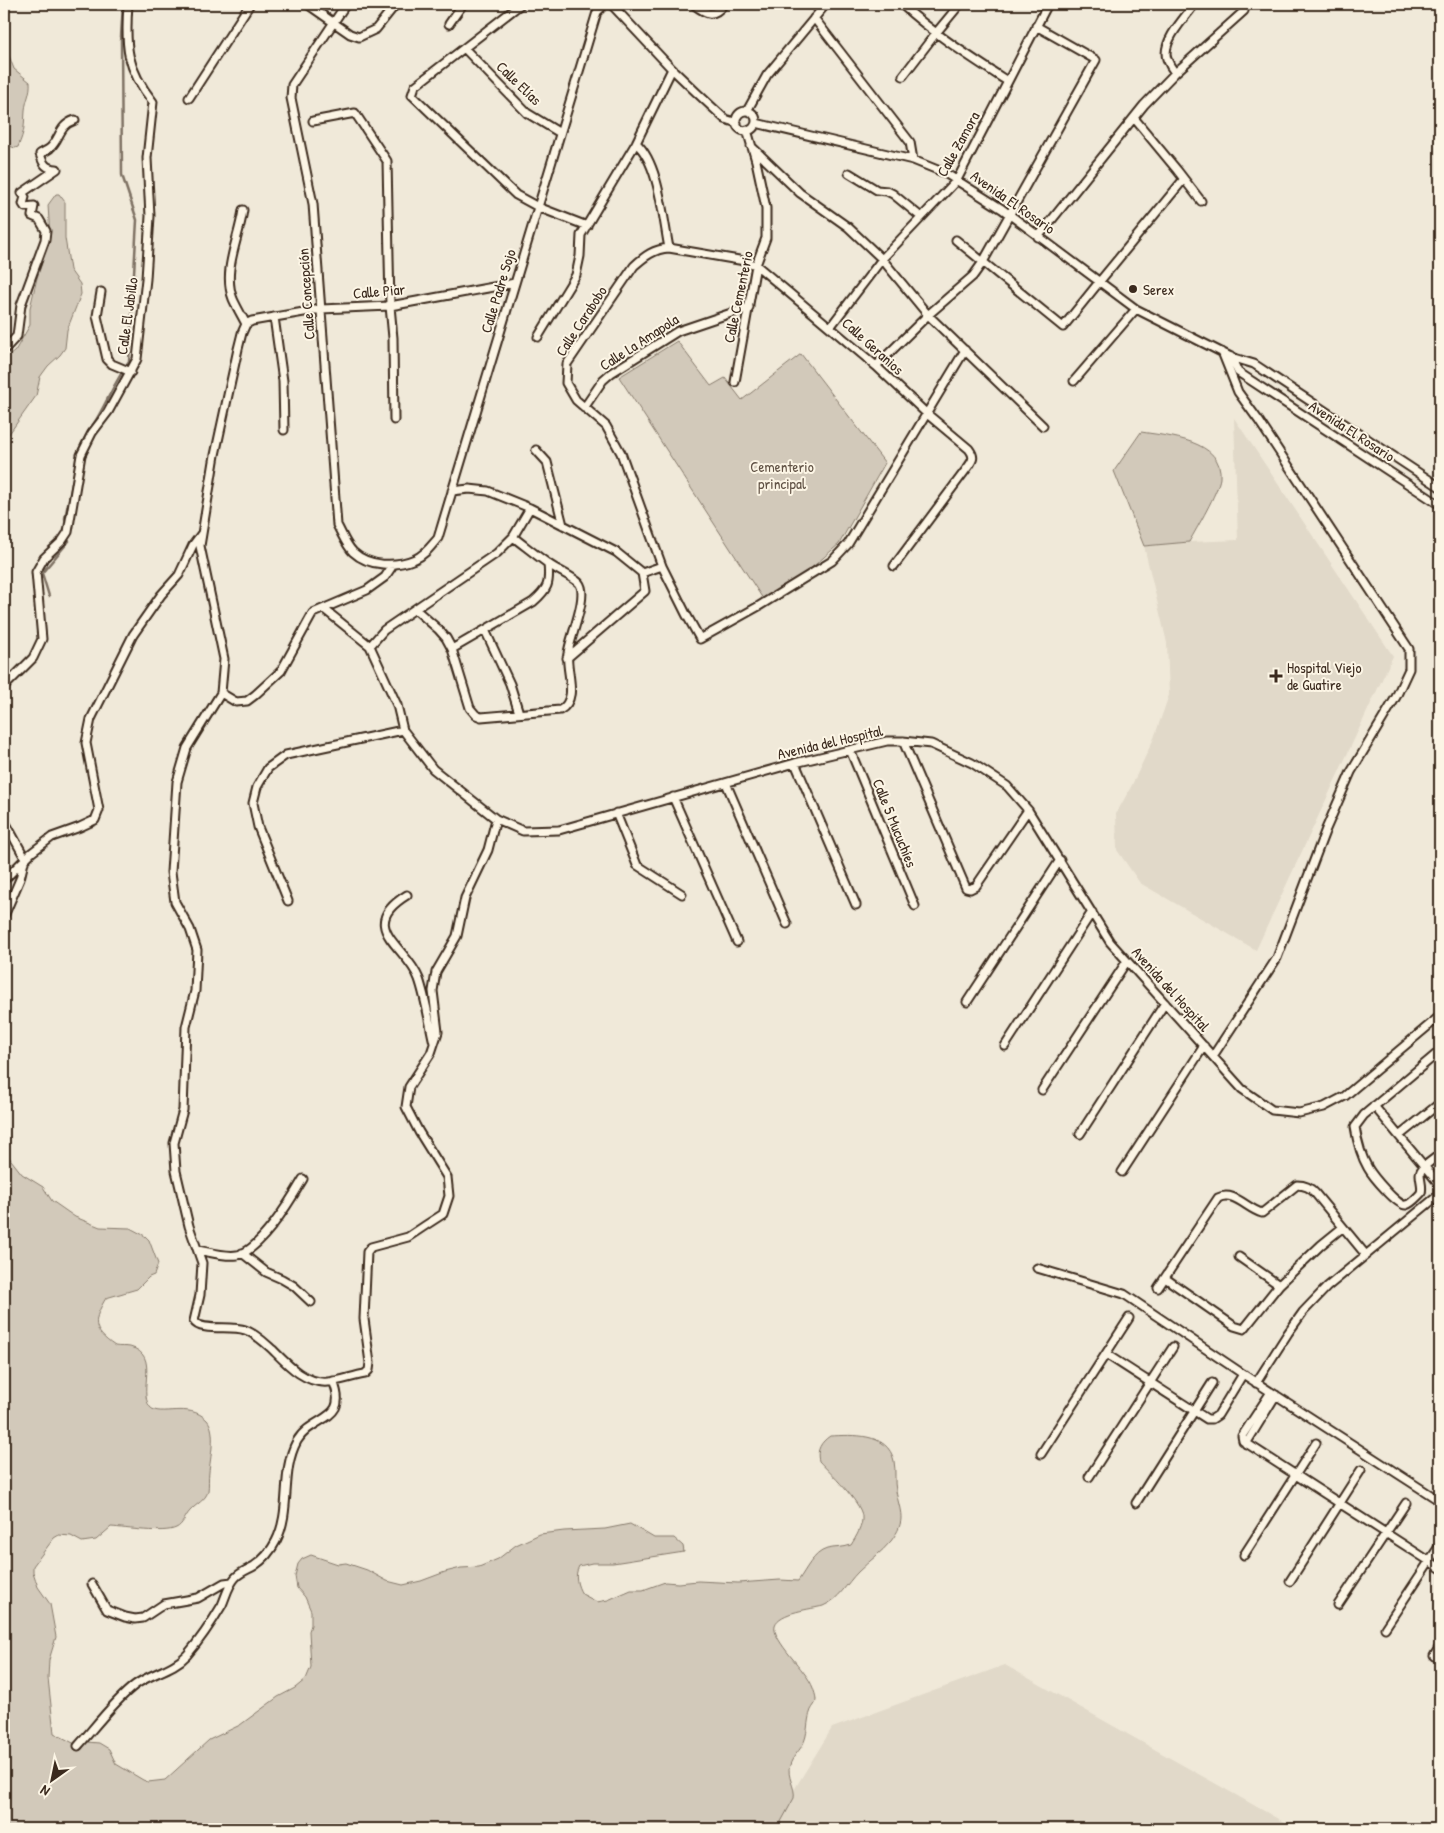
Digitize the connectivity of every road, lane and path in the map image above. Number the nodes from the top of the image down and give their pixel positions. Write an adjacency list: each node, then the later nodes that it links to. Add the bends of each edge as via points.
1 (128, 4): 72 (street, Calle El Jabillo, via 128,58 139,85 153,102 147,158 150,216 146,280 136,359)
2 (250, 4): 28 (street)
3 (307, 4): 19 (street)
4 (346, 4): 19 (street, Calle Concepción)
5 (396, 4): 19 (street, via 376,30 366,35 350,34)
6 (463, 4): 20 (street)
7 (521, 4): 23 (street)
8 (605, 4): 36 (street, Calle Padre Sojo, via 597,12)
9 (610, 4): 24 (street)
10 (693, 4): 11 (street, via 709,14)
11 (724, 4)
12 (826, 4): 18 (street)
13 (901, 4): 22 (street)
14 (960, 4): 22 (street)
15 (1048, 4): 21 (street, Calle Zamora)
16 (1194, 4): 25 (street, via 1173,32 1166,49 1166,59)
17 (1244, 10): 25 (street)
18 (814, 18): 29 (street, via 767,75); 39 (street, via 910,142)
19 (333, 22): 60 (street, Calle Concepción, via 291,90 313,204)
20 (449, 24)
21 (1036, 26): 27 (street, Calle Zamora); 46 (street, via 1096,60)
22 (936, 32): 26 (street); 27 (street)
23 (464, 48): 36 (street, Calle Elías, via 528,113); 44 (street, via 415,86 412,95 516,196)
24 (672, 70): 33 (street, via 725,118); 37 (street)
25 (1175, 73): 30 (street)
26 (903, 76)
27 (1007, 81): 42 (street, Calle Zamora)
28 (189, 98)
29 (747, 111): 33 (street, via 739,114); 34 (street, via 754,115)
30 (1134, 118): 41 (street); 49 (street)
31 (75, 120): 67 (street, via 68,122 51,147 40,154 43,163 50,169 57,169 22,194 25,207 34,206 32,216 39,219 46,231 45,240 21,305 17,336)
32 (313, 121): 58 (street, via 355,114 386,160)
33 (737, 123): 35 (street)
34 (756, 124): 35 (street); 39 (street, Avenida El Rosario)
35 (747, 130): 38 (street, Calle Cementerio)
36 (560, 133): 44 (street, Calle Padre Sojo)
37 (636, 142): 48 (street); 51 (street, via 644,149 654,175)
38 (751, 146): 52 (street, via 800,193 848,227); 54 (street, Calle Cementerio, via 766,208 766,238)
39 (912, 160): 42 (street, Avenida El Rosario)
40 (849, 173): 47 (street, via 877,190 893,194)
41 (1184, 179): 43 (street); 55 (street)
42 (957, 180): 46 (street, Avenida El Rosario); 47 (street, Calle Zamora)
43 (1201, 201)
44 (538, 207): 48 (street); 56 (street, Calle Padre Sojo)
45 (243, 210): 64 (street, via 230,265 230,280 233,299)
46 (1009, 214): 49 (street, Avenida El Rosario); 53 (street)
47 (922, 217): 52 (street, Calle Zamora)
48 (587, 226): 66 (street, via 581,235 576,275)
49 (1038, 237): 55 (street, Avenida El Rosario)
50 (956, 240): 53 (street)
51 (669, 248): 54 (street, Calle Carabobo); 75 (street, Calle Carabobo, via 648,254 634,266 567,364 566,384)
52 (882, 259): 62 (street); 65 (street, Calle Zamora)
53 (983, 262): 55 (street, via 1063,327); 62 (street, via 973,276)
54 (756, 265): 59 (street, Calle Cementerio); 65 (street, Calle Geranios)
55 (1100, 280): 61 (street, Avenida El Rosario)
56 (515, 283): 58 (street, Calle Piar); 82 (street, Calle Padre Sojo)
57 (100, 292): 72 (street, via 97,316 106,359)
58 (390, 306): 60 (street, Calle Piar); 77 (street)
59 (749, 307): 74 (street, Calle Cementerio); 75 (street, Calle La Amapola, via 678,331 611,373)
60 (321, 309): 63 (street, Calle Piar); 89 (street, Calle Concepción, via 337,525 353,552 369,562)
61 (1136, 309): 69 (street, Avenida El Rosario); 73 (street)
62 (928, 315): 68 (street); 71 (street)
63 (274, 317): 64 (street, Calle Piar); 79 (street, via 283,381)
64 (246, 324): 86 (street, via 215,455)
65 (831, 326): 71 (street, Calle Geranios)
66 (538, 337)
67 (4, 350)
68 (964, 350): 76 (street); 78 (street)
69 (1222, 352): 70 (street, Avenida El Rosario); 132 (street, via 1238,392 1409,649 1409,669 1396,698 1351,772 1277,958)
70 (1231, 357): 81 (street, Avenida El Rosario, via 1265,370); 83 (street, Avenida El Rosario, via 1238,372)
71 (876, 366): 76 (street, Calle Geranios)
72 (130, 371): 99 (street, Calle El Jabillo, via 81,455 68,532 36,572 42,640 33,658)
73 (1074, 381)
74 (735, 382)
75 (584, 408): 90 (street, Calle Carabobo, via 606,426 621,453)
76 (926, 414): 90 (street, Calle Carabobo, via 848,544 832,561 759,606 700,638); 91 (street, Calle Geranios, via 970,450 973,460)
77 (394, 420)
78 (1043, 426)
79 (284, 430)
80 (536, 450): 85 (street, via 547,462)
81 (1440, 487)
82 (452, 491): 84 (street, via 488,491); 89 (street, Calle Padre Sojo, via 438,538 416,559)
83 (1440, 506)
84 (530, 508): 85 (street); 87 (street)
85 (563, 525): 92 (street, via 616,552)
86 (202, 533): 100 (street, via 200,546 224,659); 112 (street, via 179,575 133,635 92,719 86,743 99,810 95,820 52,837)
87 (513, 537): 88 (street); 94 (street, via 497,553)
88 (548, 564): 95 (street, via 550,581 543,593); 98 (street, via 578,583 583,592)
89 (393, 565): 93 (street, via 385,577 367,590)
90 (662, 566): 92 (street)
91 (894, 566)
92 (642, 573): 98 (street, via 644,591)
93 (324, 609): 96 (street, Avenida del Hospital); 100 (street, via 313,614 281,672 255,695 246,701 236,702)
94 (415, 609): 96 (street, via 384,630); 97 (street, via 438,629)
95 (485, 630): 97 (street); 101 (street, via 510,684)
96 (370, 646): 102 (street, Avenida del Hospital, via 397,705)
97 (452, 649): 101 (street, via 472,712 481,717)
98 (567, 658): 101 (street, via 570,686 569,702 565,707)
99 (4, 687)
100 (221, 693): 145 (street, via 187,748 177,782 171,872 175,902 197,950 195,991 186,1027 183,1110 174,1143 176,1171)
101 (519, 713)
102 (403, 730): 111 (street, Avenida del Hospital, via 433,769); 117 (street, via 286,755 268,768 257,787 253,803 258,827)
103 (903, 741): 104 (street, Avenida del Hospital, via 887,741); 108 (street, Avenida del Hospital, via 931,744 972,763 1007,786); 108 (street, via 966,888 976,886)
104 (850, 750): 105 (street, Avenida del Hospital); 119 (street, Calle 5 Mucuchíes)
105 (795, 764): 106 (street, Avenida del Hospital); 118 (street)
106 (726, 783): 107 (street, Avenida del Hospital); 122 (street)
107 (673, 797): 109 (street, Avenida del Hospital); 123 (street)
108 (1028, 810): 113 (street, Avenida del Hospital)
109 (616, 813): 111 (street, Avenida del Hospital, via 559,830 523,831); 115 (street, via 637,865)
110 (4, 820): 112 (street)
111 (496, 820): 128 (street, via 488,850 465,898 457,936 436,972 433,991 438,1032)
112 (25, 858): 114 (street); 121 (street)
113 (1060, 860): 120 (street, Avenida del Hospital); 125 (street)
114 (4, 880)
115 (682, 894)
116 (407, 895): 128 (street, via 386,914 384,928 418,978)
117 (288, 900)
118 (856, 905)
119 (915, 906)
120 (1092, 912): 124 (street, Avenida del Hospital, via 1110,942); 129 (street)
121 (4, 916)
122 (787, 924)
123 (737, 942)
124 (1127, 961): 126 (street, Avenida del Hospital); 133 (street)
125 (967, 1002)
126 (1165, 1003): 130 (street, Avenida del Hospital); 136 (street)
127 (1440, 1016): 132 (street, Avenida del Hospital, via 1345,1096 1324,1107 1299,1113 1272,1110 1242,1089)
128 (434, 1043): 158 (street, via 432,1052 409,1087 406,1106 447,1176 449,1196 443,1214 408,1237 368,1249 364,1319 369,1370 365,1374)
129 (1005, 1046)
130 (1204, 1046): 132 (street, Avenida del Hospital); 140 (street)
131 (1440, 1051): 135 (street)
132 (1213, 1056)
133 (1042, 1090)
134 (1440, 1103): 137 (street)
135 (1374, 1106): 137 (street); 139 (street, via 1357,1122 1356,1131 1368,1168 1396,1202 1407,1205 1421,1193 1420,1173)
136 (1080, 1134)
137 (1399, 1136): 139 (street)
138 (1440, 1154): 139 (street)
139 (1426, 1167): 142 (street)
140 (1122, 1172)
141 (303, 1179): 146 (street, via 274,1224)
142 (1440, 1185)
143 (1440, 1194): 147 (street)
144 (1342, 1228): 147 (street); 150 (street, via 1311,1188 1304,1185 1297,1185 1262,1213 1233,1196 1224,1195 1218,1198); 151 (street)
145 (198, 1250): 146 (street); 158 (street, via 202,1263 196,1325 246,1330 300,1374 321,1382)
146 (242, 1253): 153 (street, via 266,1272 294,1286)
147 (1366, 1255): 161 (street, via 1304,1312)
148 (1239, 1257): 151 (street)
149 (1037, 1268): 157 (street, via 1124,1294)
150 (1165, 1278): 151 (street, via 1244,1330); 152 (street)
151 (1279, 1285)
152 (1158, 1288)
153 (311, 1302)
154 (1129, 1318): 156 (street)
155 (1173, 1347): 159 (street)
156 (1106, 1354): 159 (street); 165 (street)
157 (1243, 1374): 161 (street); 163 (street, via 1218,1415 1207,1419)
158 (333, 1381): 179 (street, via 338,1399 336,1408 308,1428 295,1446 284,1519 277,1540 266,1556)
159 (1151, 1383): 163 (street); 168 (street)
160 (1212, 1383): 163 (street)
161 (1256, 1383): 162 (street)
162 (1274, 1394): 167 (street, via 1246,1444); 169 (street)
163 (1194, 1412): 170 (street)
164 (1316, 1443): 167 (street)
165 (1041, 1454)
166 (1361, 1470): 172 (street)
167 (1296, 1476): 172 (street); 175 (street)
168 (1090, 1478)
169 (1440, 1501)
170 (1136, 1503)
171 (1406, 1503): 173 (street)
172 (1340, 1504): 173 (street); 178 (street)
173 (1386, 1533): 176 (street); 181 (street)
174 (1440, 1545): 176 (street)
175 (1244, 1554)
176 (1430, 1561): 177 (street); 182 (street)
177 (1440, 1568)
178 (1290, 1581)
179 (232, 1582): 180 (street, via 224,1583 198,1598 164,1604 143,1618 135,1619 107,1610); 185 (street, via 221,1606 187,1654 132,1687)
180 (92, 1584)
181 (1338, 1605)
182 (1385, 1628)
183 (1440, 1646): 184 (street)
184 (1434, 1656)
185 (78, 1746)

